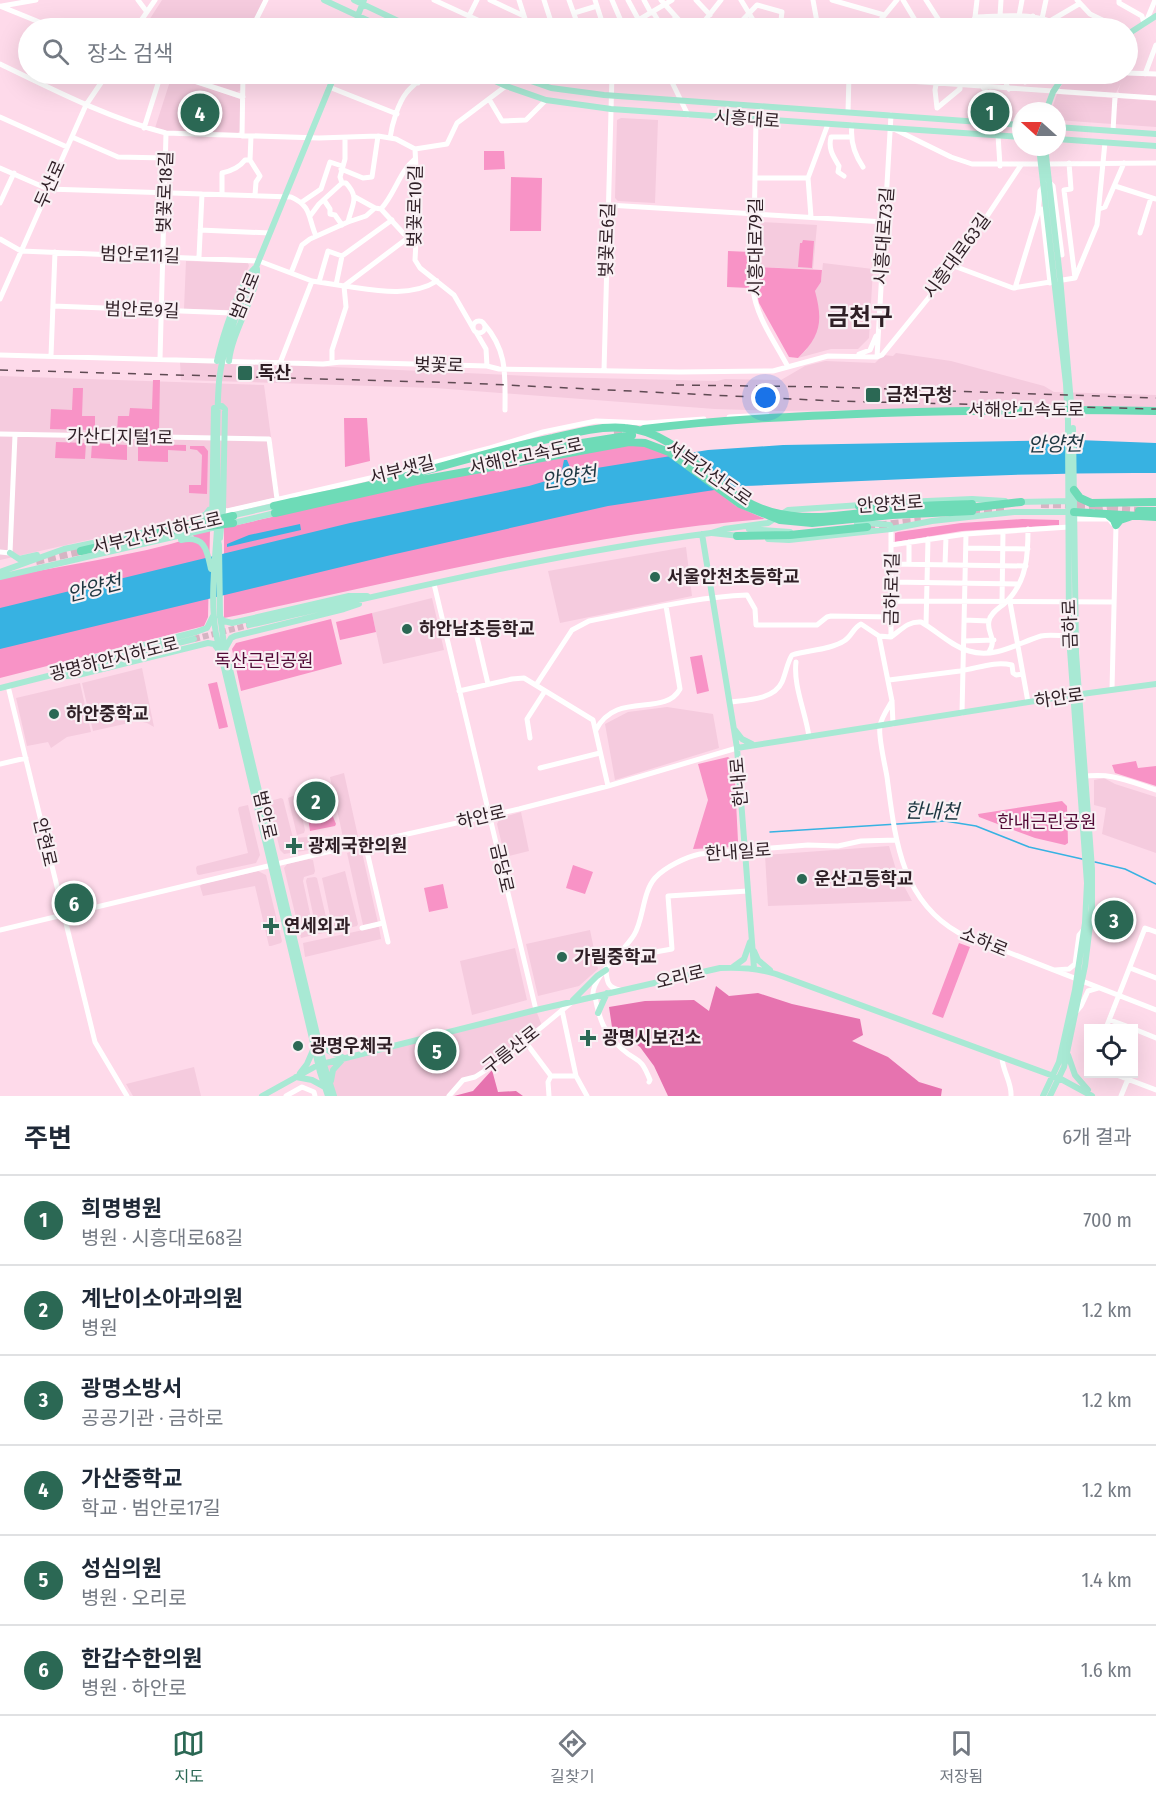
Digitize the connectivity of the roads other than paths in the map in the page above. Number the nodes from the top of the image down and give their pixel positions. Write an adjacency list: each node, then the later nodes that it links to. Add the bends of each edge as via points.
1 (36, 0): 36 (street)
2 (138, 0): 38 (street)
3 (155, 0): 38 (street)
4 (266, 0): 53 (street)
5 (324, 0): 44 (main road)
6 (354, 0): 32 (main road)
7 (477, 0): 45 (street)
8 (490, 0): 46 (street)
9 (519, 0): 46 (street)
10 (544, 0): 57 (street)
11 (569, 0): 40 (street)
12 (612, 0): 60 (street)
13 (628, 0): 61 (street)
14 (644, 0): 41 (street)
15 (672, 0): 35 (street)
16 (696, 0): 42 (street)
17 (722, 0): 42 (street)
18 (741, 0): 39 (street)
19 (813, 0): 69 (street)
20 (832, 0): 43 (street)
21 (897, 0): 43 (street)
22 (903, 0): 71 (street)
23 (926, 0): 72 (street)
24 (977, 0): 73 (street)
25 (1001, 0): 47 (street)
26 (1022, 0): 48 (street)
27 (1046, 0): 75 (street)
28 (1119, 0): 37 (street)
29 (1130, 0): 37 (street)
30 (1155, 0): 78 (street)
31 (438, 1): 45 (street)
32 (363, 2): 44 (main road); 55 (main road)
33 (1078, 2): 76 (street); 77 (street)
34 (596, 3): 40 (street); 59 (street)
35 (663, 3): 41 (street); 64 (street)
36 (0, 6): 51 (street)
37 (1127, 7): 78 (street, via 1142,16)
38 (147, 12): 52 (street)
39 (748, 12): 66 (street); 67 (street); 68 (street, via 757,5 782,12)
40 (574, 13): 58 (street)
41 (652, 13): 62 (street); 63 (street)
42 (710, 15): 65 (street)
43 (884, 15): 70 (street)
44 (358, 16): 54 (main road)
45 (469, 16): 56 (street)
46 (524, 16)
47 (1000, 16): 48 (street); 74 (street)
48 (1019, 16): 49 (street)
49 (1033, 16): 75 (street)
50 (1156, 16): 78 (main road)
51 (29, 18)
52 (143, 18)
53 (257, 18)
54 (362, 18)
55 (394, 18)
56 (473, 18)
57 (550, 18)
58 (576, 18)
59 (601, 18)
60 (620, 18)
61 (637, 18)
62 (644, 18)
63 (656, 18)
64 (676, 18)
65 (707, 18)
66 (743, 18)
67 (752, 18)
68 (781, 18)
69 (816, 18)
70 (882, 18)
71 (914, 18)
72 (938, 18)
73 (974, 18)
74 (987, 18)
75 (1042, 18)
76 (1054, 18)
77 (1097, 18)
78 (1145, 23): 79 (main road)
79 (1138, 28)
80 (1156, 45): 84 (street)
81 (0, 64): 82 (street)
82 (18, 73)
83 (1138, 73): 84 (street)
84 (1145, 74): 85 (street)
85 (1156, 74)
86 (42, 84): 119 (street)
87 (100, 84): 119 (street, 두산로)
88 (158, 84): 131 (street)
89 (204, 84): 112 (street)
90 (243, 84): 112 (street)
91 (330, 84): 106 (main road, 범안로)
92 (408, 84): 113 (street)
93 (417, 84): 113 (street)
94 (502, 84): 105 (main road, 시흥대로)
95 (541, 84): 110 (main road, 시흥대로)
96 (612, 84): 110 (street, 벚꽃로6길)
97 (673, 84): 117 (street)
98 (849, 84): 121 (street)
99 (936, 84): 104 (street, via 937,108 960,89)
100 (948, 84): 104 (street)
101 (982, 84): 107 (street)
102 (1007, 84): 108 (street)
103 (1058, 84): 109 (main road)
104 (959, 85): 107 (street)
105 (506, 86): 114 (street); 116 (main road, 시흥대로)
106 (329, 87): 122 (street); 144 (main road, 범안로)
107 (985, 87): 108 (street); 127 (street, via 1002,115)
108 (1009, 89): 109 (street)
109 (1053, 92): 111 (street); 118 (main road)
110 (611, 96): 117 (main road, 시흥대로); 120 (street, 벚꽃로6길)
111 (1115, 96): 115 (street); 134 (street)
112 (243, 97): 138 (street)
113 (403, 99): 122 (street)
114 (489, 99): 116 (street, via 502,121 526,120); 151 (street, via 457,123 447,144)
115 (1156, 99)
116 (546, 100): 120 (main road, 시흥대로)
117 (682, 101): 121 (main road, 시흥대로); 123 (street)
118 (1049, 102)
119 (86, 105): 131 (street); 142 (street, 두산로)
120 (610, 109): 123 (main road, 시흥대로); 188 (street, 벚꽃로6길)
121 (848, 112): 124 (main road, 시흥대로)
122 (397, 114): 146 (street)
123 (688, 115): 126 (main road, 시흥대로)
124 (891, 116): 127 (main road, 시흥대로); 132 (street, 시흥대로73길)
125 (0, 117): 150 (street)
126 (756, 119): 128 (main road, 시흥대로); 170 (street, 시흥대로79길)
127 (1002, 123): 129 (main road, 시흥대로)
128 (828, 124): 130 (main road, 시흥대로); 169 (street)
129 (1012, 124)
130 (852, 125): 132 (main road, 시흥대로); 143 (street)
131 (144, 128): 135 (street)
132 (891, 128): 137 (main road, 시흥대로); 163 (street, via 962,162); 196 (street, 시흥대로73길)
133 (1066, 128): 134 (main road)
134 (1113, 131): 136 (main road)
135 (166, 133): 138 (street); 154 (street, 벚꽃로18길)
136 (1156, 134)
137 (998, 135): 141 (main road, 시흥대로); 163 (street)
138 (242, 136): 139 (street)
139 (251, 136): 144 (street); 156 (street)
140 (378, 136): 145 (street); 146 (street); 166 (street, via 372,177 363,178)
141 (1012, 136)
142 (72, 137): 150 (street, 두산로); 154 (street, via 118,157)
143 (850, 137): 164 (street); 168 (street, via 831,137 829,144 838,172)
144 (309, 138): 145 (street); 182 (main road, 범안로)
145 (345, 138): 166 (street)
146 (390, 138): 151 (street)
147 (1066, 140): 148 (main road)
148 (1105, 142): 149 (main road); 158 (street)
149 (1156, 146)
150 (67, 147): 174 (street, 두산로)
151 (415, 149): 155 (street, 벚꽃로10길)
152 (1042, 156): 161 (main road, 금하로)
153 (1044, 156): 161 (main road, 금하로)
154 (166, 158): 177 (street, 벚꽃로18길)
155 (415, 159): 189 (street); 199 (street, 벚꽃로10길)
156 (250, 160): 179 (street, via 222,173); 180 (street, via 260,176)
157 (1069, 163): 158 (street); 161 (street); 176 (street, via 1071,189)
158 (1102, 163): 159 (street); 190 (street)
159 (1124, 163): 160 (street); 173 (street)
160 (1156, 163)
161 (1044, 164): 162 (street); 172 (main road, 금하로)
162 (1021, 165): 163 (street); 212 (street, 시흥대로63길)
163 (1000, 166)
164 (863, 167)
165 (0, 168): 167 (street)
166 (341, 168): 171 (street); 186 (street, via 330,162 321,189)
167 (14, 173): 174 (street); 187 (street)
168 (844, 176)
169 (808, 177): 170 (street); 193 (street)
170 (756, 178): 191 (street, 시흥대로79길)
171 (342, 183): 183 (street, via 355,192); 185 (street)
172 (1046, 184): 175 (street); 181 (street); 218 (main road, 금하로)
173 (1114, 186): 184 (street); 190 (street, via 1105,207)
174 (48, 189): 177 (street); 205 (street, 두산로)
175 (1054, 190): 176 (street); 207 (street)
176 (1064, 190): 214 (street)
177 (164, 192): 178 (street); 208 (street, 벚꽃로18길)
178 (202, 194): 179 (street); 198 (street)
179 (222, 194): 180 (street)
180 (255, 195): 182 (street)
181 (1040, 195): 218 (street); 221 (street)
182 (285, 196): 186 (street); 201 (main road, 범안로)
183 (355, 198): 189 (street); 195 (street)
184 (1154, 199): 200 (street)
185 (324, 200): 192 (street); 197 (street, via 330,214)
186 (302, 202): 192 (street)
187 (0, 203)
188 (608, 205): 191 (street); 244 (street, 벚꽃로6길)
189 (378, 209): 194 (street); 195 (street)
190 (1099, 209): 214 (street)
191 (756, 214): 193 (street); 243 (street, 시흥대로79길, via 754,302)
192 (310, 216): 203 (street)
193 (811, 217): 196 (street)
194 (392, 220): 202 (street); 209 (street)
195 (348, 222): 197 (street)
196 (885, 222): 230 (street, 시흥대로73길)
197 (342, 225): 203 (street)
198 (200, 230): 201 (street); 210 (street)
199 (417, 231): 216 (street, 벚꽃로10길, via 415,260); 220 (street)
200 (1140, 232)
201 (270, 233): 211 (main road, 범안로)
202 (404, 234)
203 (316, 236): 213 (street, via 302,245)
204 (0, 239): 205 (street)
205 (21, 251): 206 (street, 범안로11길); 222 (street, 두산로)
206 (55, 252): 208 (street, 범안로11길); 223 (street)
207 (1062, 255)
208 (163, 256): 210 (street, 범안로11길); 224 (street, 벚꽃로18길)
209 (342, 256): 217 (street, via 328,251); 219 (street)
210 (198, 257): 211 (street, 범안로11길)
211 (258, 263): 213 (street, 범안로11길); 226 (main road, 범안로); 239 (main road, via 258,278 234,336)
212 (954, 266): 221 (street); 232 (street, 시흥대로63길)
213 (291, 273): 215 (street, 범안로11길)
214 (1075, 278): 218 (street)
215 (312, 281): 217 (street, 범안로11길); 241 (street)
216 (437, 281): 220 (street, 범안로11길, via 394,292); 225 (street, 벚꽃로10길, via 454,295)
217 (320, 282): 219 (street, 범안로11길)
218 (1055, 282): 221 (street); 258 (main road, 금하로, via 1070,384)
219 (336, 285): 220 (street, 범안로11길)
220 (344, 286): 240 (street, via 346,307)
221 (1015, 288)
222 (0, 297)
223 (53, 306): 224 (street, 범안로9길); 234 (street)
224 (161, 310): 226 (street, 범안로9길); 237 (street, 벚꽃로18길)
225 (464, 313): 227 (street, 벚꽃로10길); 229 (street, 벚꽃로10길)
226 (234, 315): 238 (main road); 291 (main road, 범안로, via 219,382)
227 (477, 321): 228 (street, 벚꽃로10길); 229 (street)
228 (486, 329): 229 (street); 231 (street, 벚꽃로10길); 245 (street, via 504,360)
229 (474, 330): 231 (street, 벚꽃로10길)
230 (877, 331): 232 (street, via 880,344); 235 (street, via 870,350); 236 (street, 시흥대로73길)
231 (481, 340): 242 (street, 벚꽃로10길)
232 (890, 344): 236 (street, 시흥대로63길)
233 (0, 354): 234 (street, 벚꽃로)
234 (51, 356): 237 (street, 벚꽃로)
235 (851, 356): 236 (street, 벚꽃로); 243 (street, 벚꽃로, via 828,356)
236 (877, 357)
237 (160, 359): 238 (street, 벚꽃로)
238 (217, 361): 239 (street, 벚꽃로)
239 (229, 361): 241 (street, 벚꽃로)
240 (332, 362): 241 (street, 벚꽃로); 242 (street, 벚꽃로)
241 (280, 363)
242 (487, 366): 244 (street, 벚꽃로)
243 (788, 367): 244 (street, 벚꽃로, via 766,371)
244 (604, 370)
245 (504, 410)
246 (811, 413): 264 (street, 서부샛길, via 647,423 596,421)
247 (1156, 413): 248 (highway, 서해안고속도로)
248 (742, 421): 249 (highway, 서해안고속도로); 250 (highway, 서해안고속도로)
249 (644, 429)
250 (655, 432)
251 (614, 433): 257 (highway, 서해안고속도로)
252 (0, 434): 253 (street, 가산디지털1로)
253 (15, 435): 255 (street, 가산디지털1로); 298 (street)
254 (632, 435): 257 (highway, 서해안고속도로)
255 (213, 438): 256 (street, 가산디지털1로); 256 (main road, via 213,408 222,406); 291 (main road, via 211,511)
256 (224, 438): 264 (street, via 269,439); 291 (main road)
257 (420, 476): 264 (highway, 서부간선도로); 277 (highway, 서부간선도로, via 629,442 656,446 674,455 740,504 770,517); 277 (highway, 서부간선도로, via 590,429 622,428 670,444 758,507)
258 (1072, 490): 259 (main road); 260 (main road, 금하로); 263 (highway, via 1085,501)
259 (1059, 501): 260 (main road, 안양천로); 261 (main road, 안양천로)
260 (1072, 501): 273 (main road, 금하로)
261 (1021, 502): 265 (main road, 안양천로, via 972,500); 270 (highway)
262 (1156, 502): 267 (highway)
263 (1101, 504): 267 (highway); 273 (highway)
264 (276, 506): 269 (street, 서부샛길); 276 (main road)
265 (859, 506): 266 (highway); 284 (main road, 안양천로, via 788,510 768,523)
266 (908, 507): 270 (highway, 서부간선도로); 270 (highway, 서부간선도로, via 972,507)
267 (1137, 509): 268 (highway); 271 (highway, via 1096,506 1091,511); 272 (highway); 274 (highway); 279 (highway)
268 (1156, 509)
269 (209, 510): 278 (main road)
270 (879, 514): 275 (highway); 277 (highway, 서부간선도로, via 812,523)
271 (1097, 514): 272 (highway); 273 (highway)
272 (1107, 514): 279 (highway)
273 (1072, 515): 275 (main road, 안양천로, via 1014,512); 279 (street, via 1109,519); 281 (main road, 금하로); 321 (main road, 금하로)
274 (1156, 517)
275 (958, 518): 282 (main road, 안양천로)
276 (233, 519): 278 (main road); 299 (highway, 서부간선지하도로)
277 (802, 520)
278 (192, 522): 295 (main road)
279 (1116, 526): 322 (street)
280 (867, 527): 284 (highway, via 790,535)
281 (1069, 527): 283 (street, 금하로1길); 321 (main road, 금하로)
282 (891, 529): 284 (main road, 안양천로, via 789,540); 292 (street)
283 (1028, 529): 285 (street, 금하로1길); 296 (street)
284 (736, 532): 286 (main road, 안양천로, via 725,536)
285 (1003, 532): 287 (street, 금하로1길); 294 (street)
286 (702, 534): 312 (main road, 안양천로, via 626,544); 316 (main road, 한내로)
287 (966, 534): 288 (street, 금하로1길); 293 (street)
288 (946, 537): 289 (street, 금하로1길); 303 (street)
289 (928, 540): 290 (street, 금하로1길); 302 (street)
290 (909, 542): 292 (street, 금하로1길); 301 (street)
291 (217, 545): 308 (main road, 범안로); 329 (main road, 범안로)
292 (891, 545): 300 (street, 금하로1길)
293 (966, 548): 294 (street); 304 (street)
294 (1002, 548): 296 (street); 305 (street)
295 (64, 549): 298 (main road, via 19,559); 307 (main road)
296 (1028, 549): 306 (street)
297 (0, 552): 298 (street)
298 (10, 553): 307 (main road, via 9,566)
299 (84, 554): 307 (main road); 308 (main road, via 195,540 208,554)
300 (891, 564): 301 (street); 309 (street, 금하로1길)
301 (909, 564): 302 (street)
302 (927, 564): 303 (street); 310 (street)
303 (945, 565): 304 (street)
304 (966, 565): 305 (street); 311 (street)
305 (1002, 566): 306 (street); 313 (street)
306 (1026, 566): 314 (street)
307 (0, 573)
308 (213, 578): 329 (main road, 범안로)
309 (891, 582): 310 (street); 317 (street, 금하로1길)
310 (927, 583): 311 (street); 318 (street)
311 (965, 583): 313 (street); 319 (street)
312 (434, 584): 315 (main road, 안양천로); 354 (street, 금당로)
313 (1002, 584): 314 (street); 320 (street)
314 (1019, 584): 320 (street)
315 (379, 596): 327 (main road, via 344,609); 327 (main road, via 349,596)
316 (712, 597): 323 (street); 324 (street, via 747,595 755,609 756,625 817,626 831,616); 358 (main road, 한내로)
317 (891, 601): 318 (street); 324 (street, 금하로1길)
318 (927, 601): 319 (street); 328 (street)
319 (965, 601): 320 (street); 325 (street)
320 (1006, 602): 321 (street); 326 (street); 338 (street)
321 (1072, 602): 322 (street); 332 (main road, 금하로); 356 (main road, 금하로)
322 (1114, 602): 353 (street)
323 (666, 606): 350 (street, via 578,626); 364 (street, via 680,689 677,695 665,702 615,710)
324 (891, 617): 334 (street, 금하로1길)
325 (964, 620): 326 (street); 336 (street)
326 (989, 621): 335 (street)
327 (246, 625): 329 (main road); 329 (main road); 329 (main road, via 227,622); 339 (main road)
328 (926, 625): 334 (street, via 914,622); 340 (street)
329 (219, 629): 330 (main road); 330 (main road); 337 (main road); 339 (main road, 범안로); 342 (main road, 범안로)
330 (196, 632): 337 (main road, via 202,638); 346 (main road, via 93,658)
331 (879, 636): 334 (street); 347 (street); 358 (street, via 865,625 858,625 844,642 792,655 779,687 773,692)
332 (1069, 636): 338 (street, via 1045,636); 356 (main road, 금하로)
333 (477, 637): 348 (street)
334 (891, 637)
335 (994, 640): 336 (street); 341 (street)
336 (964, 641): 340 (street)
337 (196, 642): 342 (main road, via 214,644); 346 (main road, via 78,675)
338 (1018, 646): 341 (street); 345 (street)
339 (225, 649): 380 (main road, 범안로)
340 (964, 649): 341 (street); 344 (street)
341 (989, 652)
342 (221, 655): 380 (main road, 범안로)
343 (796, 662): 365 (street)
344 (963, 670): 345 (street, via 1009,663 1013,673); 347 (street); 360 (street)
345 (1023, 674): 359 (street)
346 (34, 680): 351 (main road)
347 (888, 680): 357 (street)
348 (488, 684): 350 (street, via 524,678); 354 (street)
349 (1156, 684): 353 (main road, 하안로)
350 (536, 685): 355 (street)
351 (8, 686): 352 (main road); 370 (street, 안현로)
352 (0, 688)
353 (1112, 690): 356 (main road, 하안로)
354 (459, 691): 376 (street, 금당로)
355 (545, 691): 364 (street, via 593,720); 366 (street, via 527,719)
356 (1076, 695): 359 (main road, 하안로); 373 (main road, 금하로)
357 (892, 701): 361 (street); 362 (street)
358 (730, 702): 363 (main road, 한내로)
359 (1028, 702): 360 (main road, 하안로)
360 (962, 713): 361 (main road, 하안로)
361 (893, 724): 362 (main road, 하안로)
362 (880, 726): 365 (main road, 하안로); 377 (street, 소하로)
363 (734, 729): 367 (main road, via 746,742); 368 (main road, 한내로)
364 (596, 731): 369 (street)
365 (809, 737): 367 (main road, 하안로)
366 (530, 738)
367 (758, 744): 368 (main road, 하안로)
368 (736, 748): 374 (street, 하안로); 379 (main road, 한내로)
369 (600, 753): 372 (street); 374 (street)
370 (26, 758): 371 (street); 383 (street, 안현로)
371 (0, 764)
372 (540, 768)
373 (1082, 776): 375 (street, via 1110,775); 381 (main road, 금하로)
374 (608, 786): 376 (street, 하안로)
375 (1156, 790)
376 (489, 815): 378 (street, 하안로); 406 (street, 금당로)
377 (897, 840): 379 (street, 한내일로); 396 (street, 소하로, via 911,884 944,924)
378 (364, 843): 380 (street, 하안로); 384 (street)
379 (745, 850): 382 (main road, 한내로); 391 (street, 한내일로, via 693,856 657,876 651,883 637,929)
380 (273, 864): 383 (street, 하안로); 417 (main road, 범안로)
381 (1089, 869): 385 (main road, 금하로); 399 (main road, 금하로, via 1092,909)
382 (748, 891): 389 (main road, 한내로); 391 (street, via 668,896 672,949)
383 (63, 915): 387 (street, 하안로); 431 (street, 안현로, via 95,1042)
384 (384, 923): 386 (street); 390 (street)
385 (1084, 927): 396 (street, via 1075,964 1069,969); 399 (main road, 금하로)
386 (362, 928)
387 (0, 930)
388 (1156, 932): 393 (street, via 1145,928)
389 (752, 939): 392 (main road, via 744,959); 394 (main road, 한내로); 397 (main road, via 758,960)
390 (388, 942)
391 (616, 959): 395 (street, 한내일로)
392 (732, 967): 394 (main road, 오리로); 401 (main road, 오리로)
393 (1130, 968): 398 (street); 404 (street)
394 (754, 969): 397 (main road, 오리로)
395 (606, 970): 401 (street, via 609,986); 403 (street, 한내일로, via 594,986); 405 (main road)
396 (1054, 970): 399 (street, 소하로)
397 (776, 974): 420 (main road, 오리로)
398 (1156, 978)
399 (1079, 980): 400 (street, 소하로); 409 (main road, 금하로); 425 (main road, 금하로)
400 (1099, 988): 404 (street, 소하로); 409 (street, via 1088,991)
401 (620, 990): 402 (main road, 오리로)
402 (607, 993): 403 (main road, 오리로); 410 (main road)
403 (594, 996): 405 (main road, 오리로); 410 (street)
404 (1119, 996): 408 (street, 소하로); 411 (street)
405 (573, 1001): 406 (main road, 오리로); 407 (street, 구름산로)
406 (536, 1010): 419 (main road, 오리로)
407 (562, 1010): 416 (street, 구름산로); 423 (street)
408 (1156, 1010)
409 (1076, 1011): 418 (main road, 금하로)
410 (598, 1013): 427 (street, via 600,1022 622,1050 642,1063)
411 (1110, 1020): 412 (street); 413 (street)
412 (1108, 1024)
413 (1120, 1024)
414 (1138, 1031): 415 (street)
415 (1156, 1038)
416 (524, 1040): 422 (street); 437 (street, 구름산로, via 487,1070 463,1080)
417 (317, 1045): 419 (main road); 421 (main road, 범안로); 424 (main road)
418 (1067, 1053): 425 (main road, 금하로, via 1064,1067); 443 (main road, via 1075,1074)
419 (345, 1058): 421 (main road, 오리로); 428 (main road, via 333,1070)
420 (1002, 1058): 425 (main road, 오리로); 440 (street)
421 (321, 1064): 424 (main road, 오리로); 428 (main road, 범안로)
422 (551, 1076): 423 (street); 438 (street)
423 (576, 1076): 439 (street)
424 (296, 1077): 428 (main road); 432 (main road, 오리로)
425 (1056, 1077): 441 (main road, 금하로); 442 (main road, 금하로); 443 (main road, 오리로)
426 (1128, 1079): 429 (street); 444 (street)
427 (649, 1082)
428 (328, 1087): 435 (main road, 범안로); 436 (main road, 범안로)
429 (1156, 1090)
430 (293, 1094): 433 (street); 434 (street, via 302,1087)
431 (127, 1096)
432 (262, 1096)
433 (286, 1096)
434 (315, 1096)
435 (328, 1096)
436 (334, 1096)
437 (449, 1096)
438 (549, 1096)
439 (587, 1096)
440 (1011, 1096)
441 (1043, 1096)
442 (1050, 1096)
443 (1092, 1096)
444 (1121, 1096)

